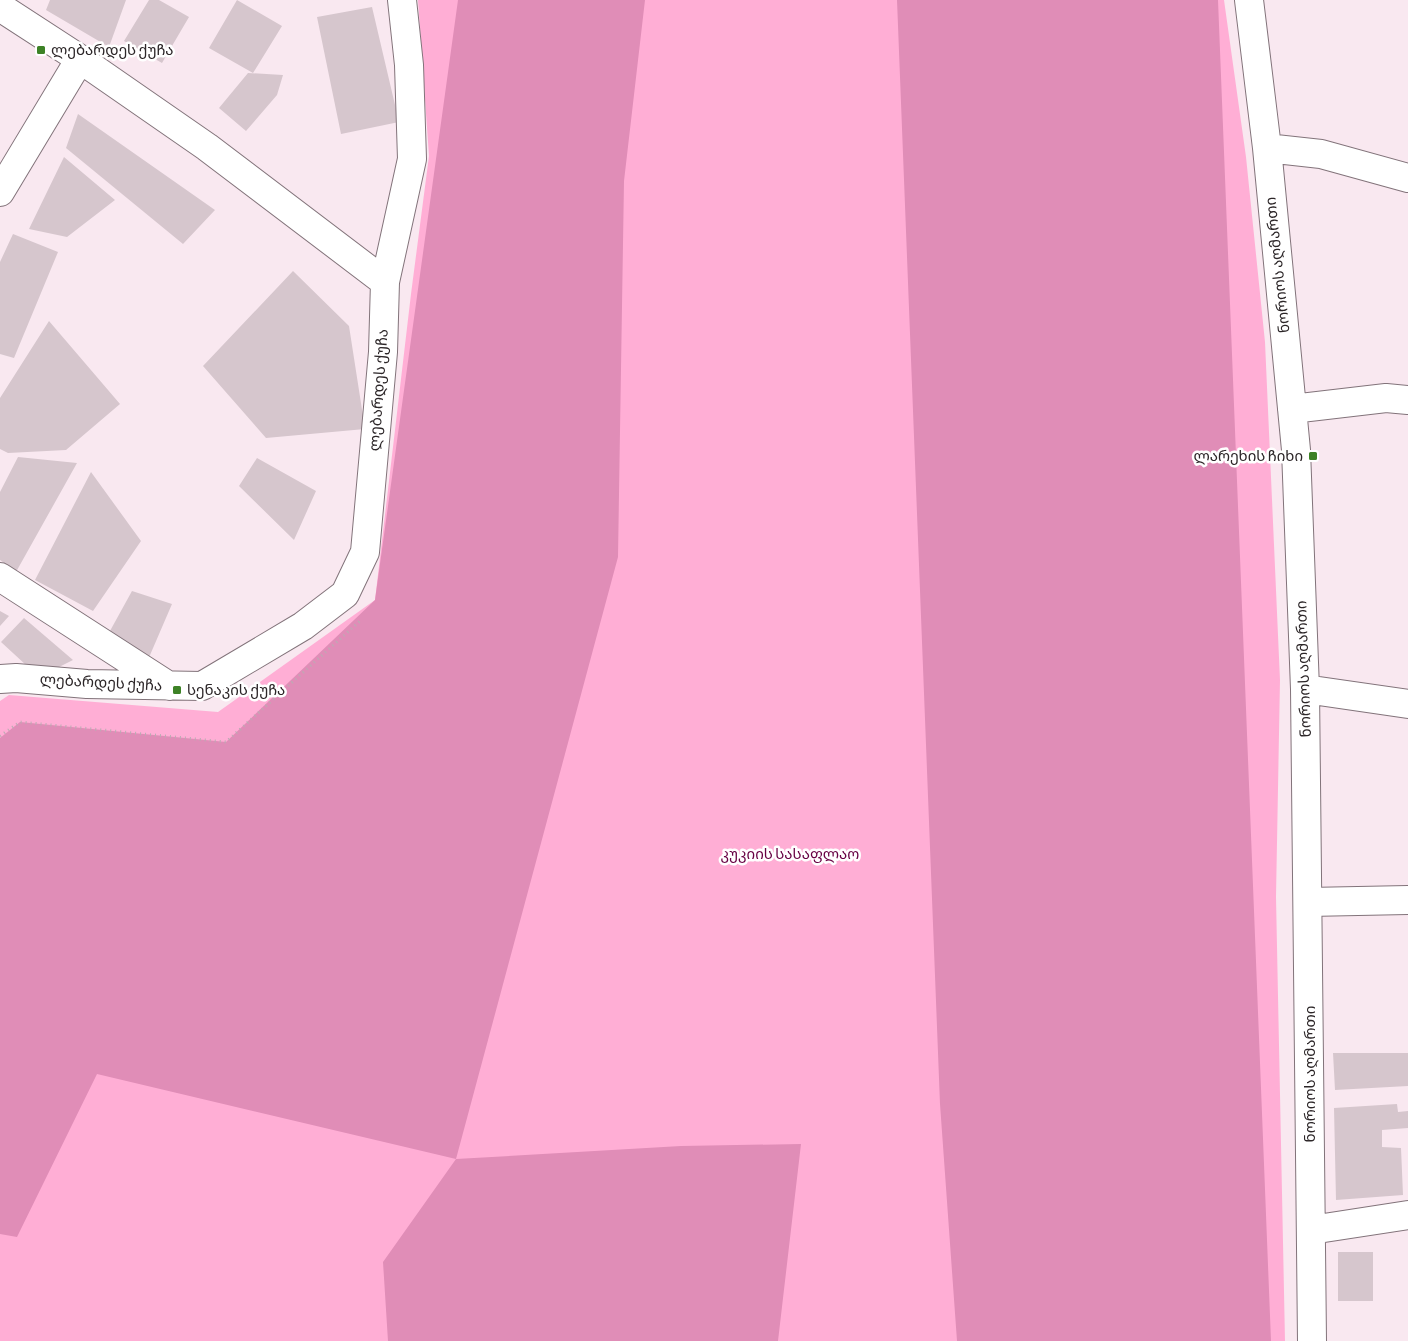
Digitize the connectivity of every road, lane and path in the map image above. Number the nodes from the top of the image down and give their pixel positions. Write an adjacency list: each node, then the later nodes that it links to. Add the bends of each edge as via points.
1 (402, 0): 8 (street, ლებარდეს ქუჩა, via 409,64 412,159)
2 (1249, 0): 5 (street, ნორიოს აღმართი)
3 (0, 7): 4 (street)
4 (80, 59): 7 (street); 8 (street, via 207,147)
5 (1267, 148): 6 (street, via 1321,154); 10 (street, ნორიოს აღმართი)
6 (1408, 178)
7 (0, 192)
8 (385, 282): 13 (street, ლებარდეს ქუჩა, via 383,352 366,552 345,594 304,626 202,686)
9 (1408, 400): 10 (street, via 1386,398)
10 (1292, 409): 14 (street, ნორიოს აღმართი)
11 (0, 577): 13 (street)
12 (0, 679): 13 (street, ლებარდეს ქუჩა)
13 (168, 686)
14 (1305, 689): 15 (street); 19 (street, ნორიოს აღმართი)
15 (1408, 704)
16 (20, 722): 17 (path)
17 (0, 736)
18 (1408, 900): 19 (street)
19 (1308, 902): 21 (street, ნორიოს აღმართი)
20 (1408, 1215): 21 (street)
21 (1311, 1230): 22 (street, ნორიოს აღმართი)
22 (1312, 1341)

